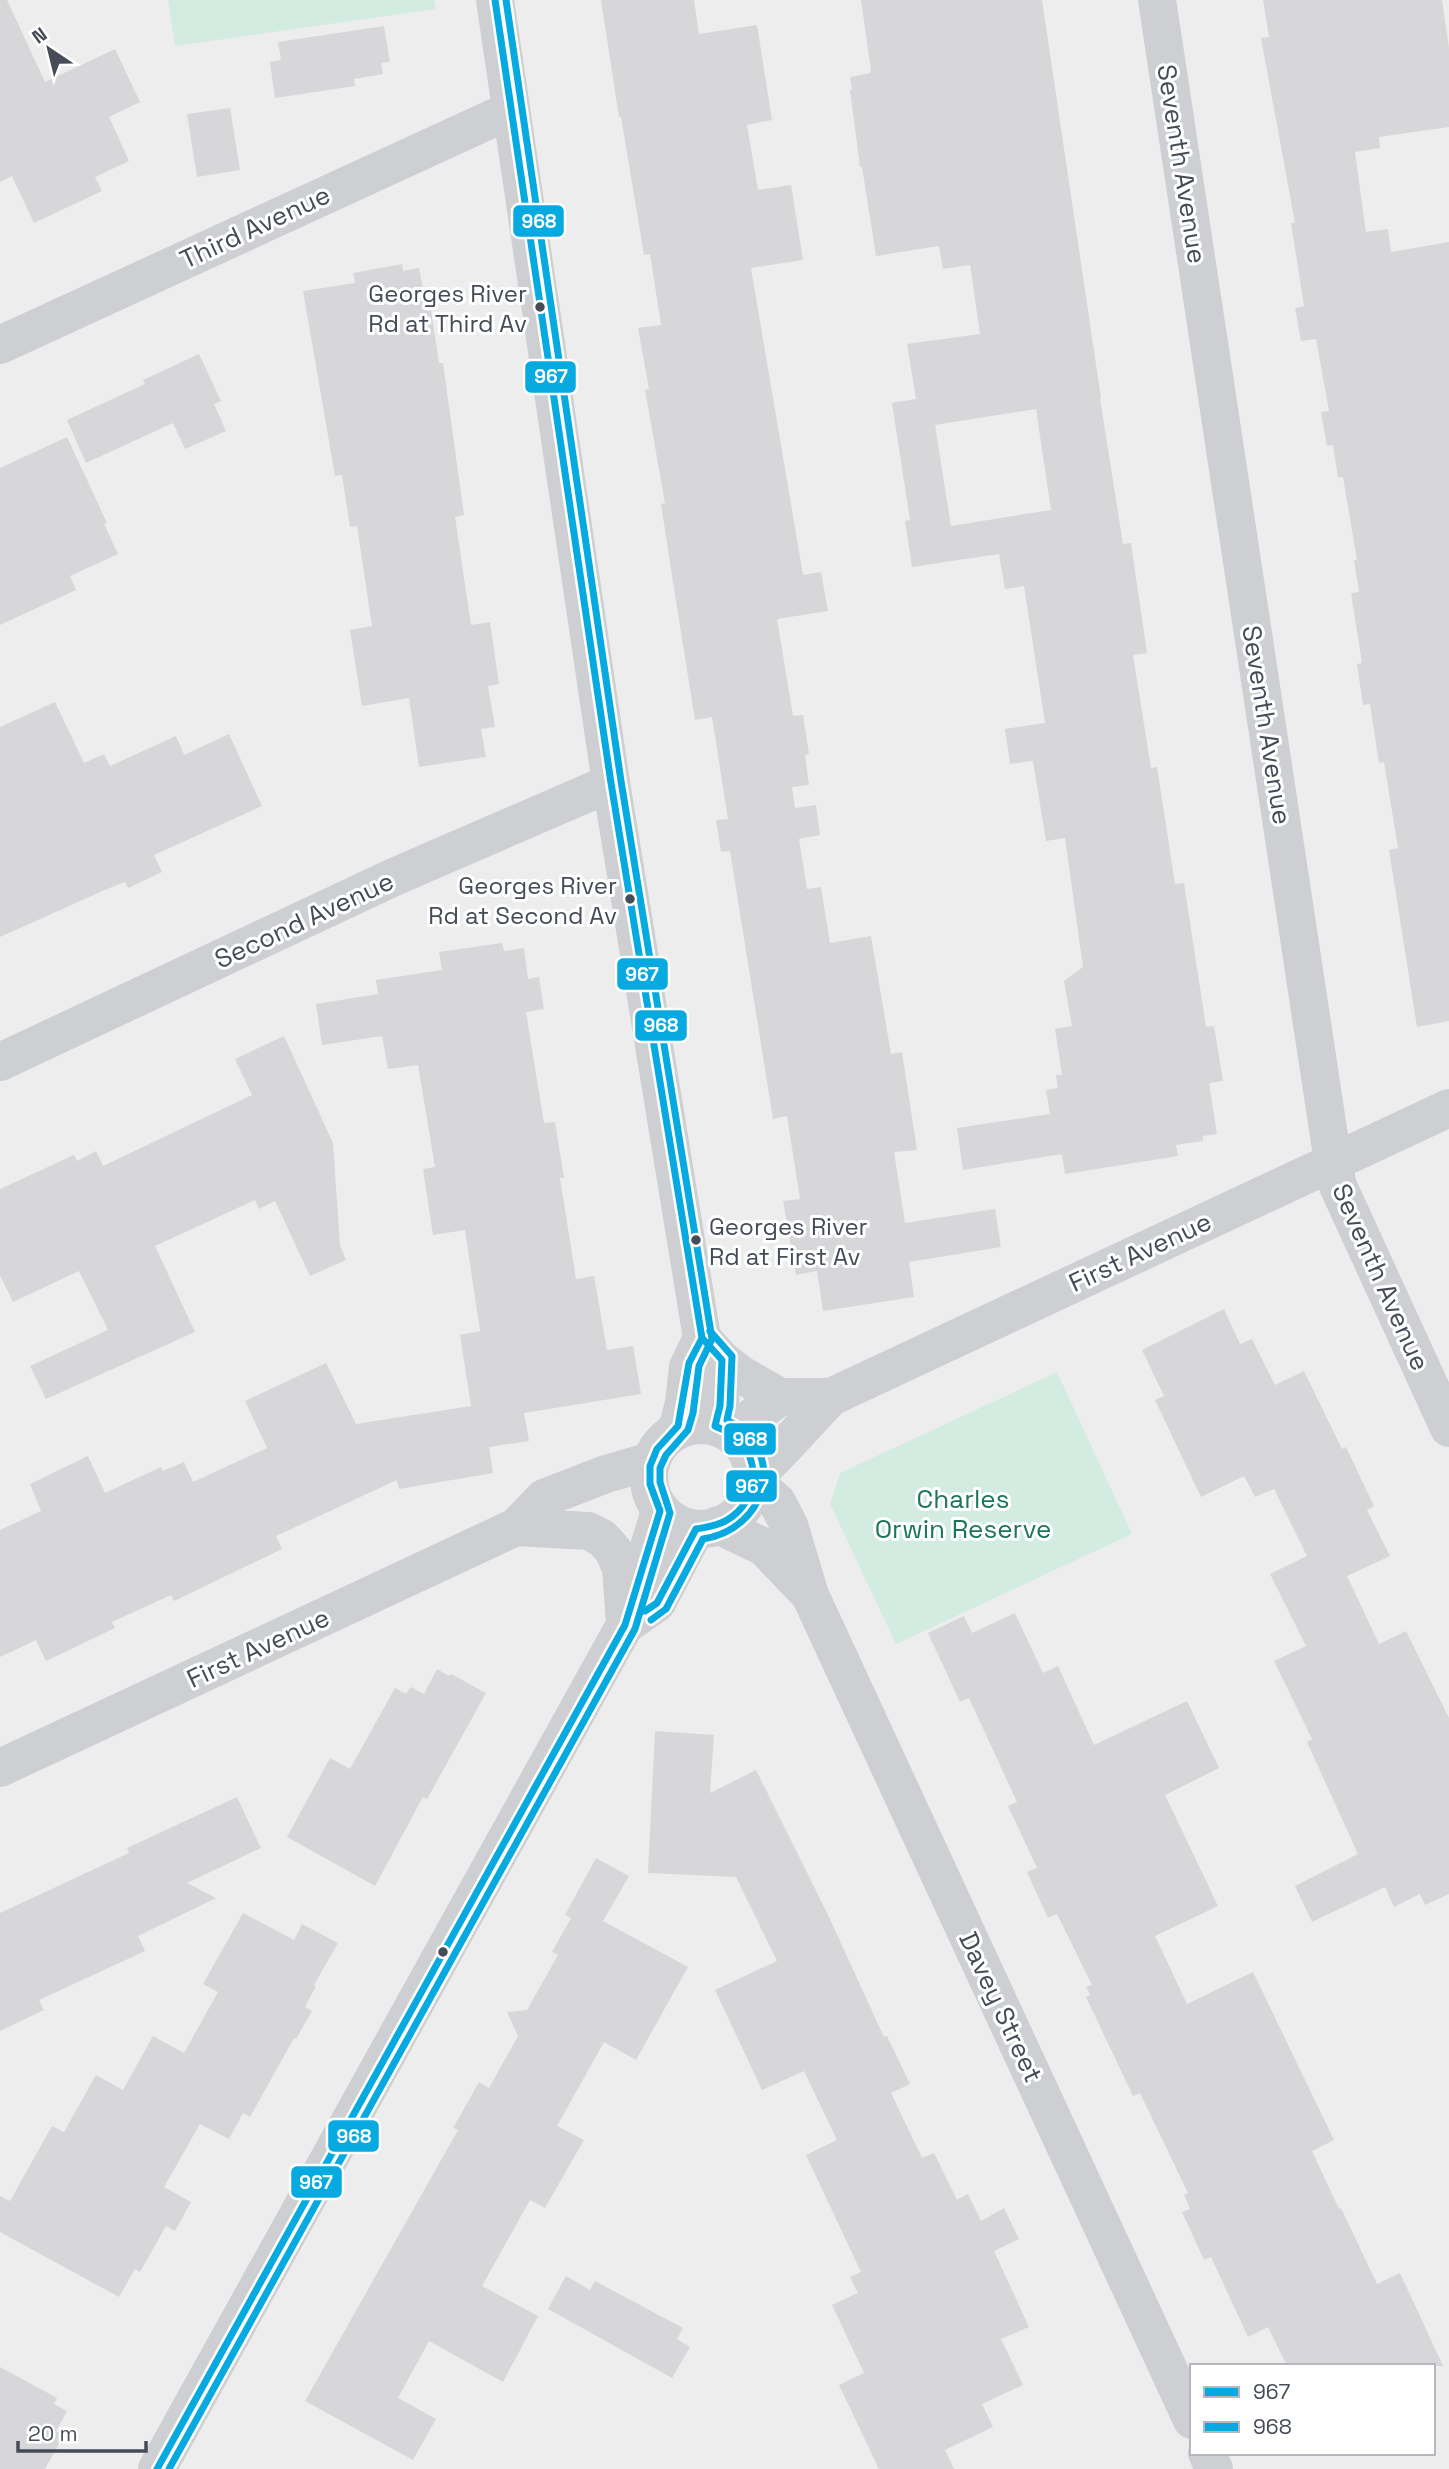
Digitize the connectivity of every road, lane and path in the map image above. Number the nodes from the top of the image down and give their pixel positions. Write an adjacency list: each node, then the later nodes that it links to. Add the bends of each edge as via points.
1 (495, 0): 3 (street)
2 (1157, 0): 8 (street, Seventh Avenue)
3 (510, 110): 4 (street, Third Avenue); 5 (street)
4 (0, 345)
5 (611, 783): 6 (street, Second Avenue, via 394,877); 9 (street)
6 (0, 1062)
7 (1449, 1108): 8 (street, First Avenue)
8 (1332, 1162): 11 (street, First Avenue); 12 (street, Seventh Avenue, via 1338,1186)
9 (712, 1349): 10 (street, via 740,1374); 13 (street, via 688,1367); 14 (street)
10 (779, 1397): 11 (street, First Avenue); 14 (street)
11 (831, 1397): 16 (street, First Avenue)
12 (1449, 1428)
13 (677, 1430): 14 (street, via 702,1424); 15 (street)
14 (722, 1430): 16 (street, via 740,1441)
15 (650, 1461): 17 (street, via 648,1478); 18 (street, First Avenue, via 544,1498)
16 (753, 1479): 19 (street, via 751,1493 738,1513); 20 (street, Davey Street, via 777,1502 789,1525)
17 (660, 1511): 19 (street, via 682,1526); 21 (street)
18 (516, 1527): 21 (street, First Avenue, via 588,1531 602,1538 621,1568); 22 (street, First Avenue)
19 (707, 1527): 20 (street, Davey Street, via 764,1547); 21 (street, via 657,1603)
20 (810, 1595): 23 (street, Davey Street)
21 (625, 1625): 24 (street)
22 (0, 1768)
23 (1190, 2416)
24 (157, 2469)

